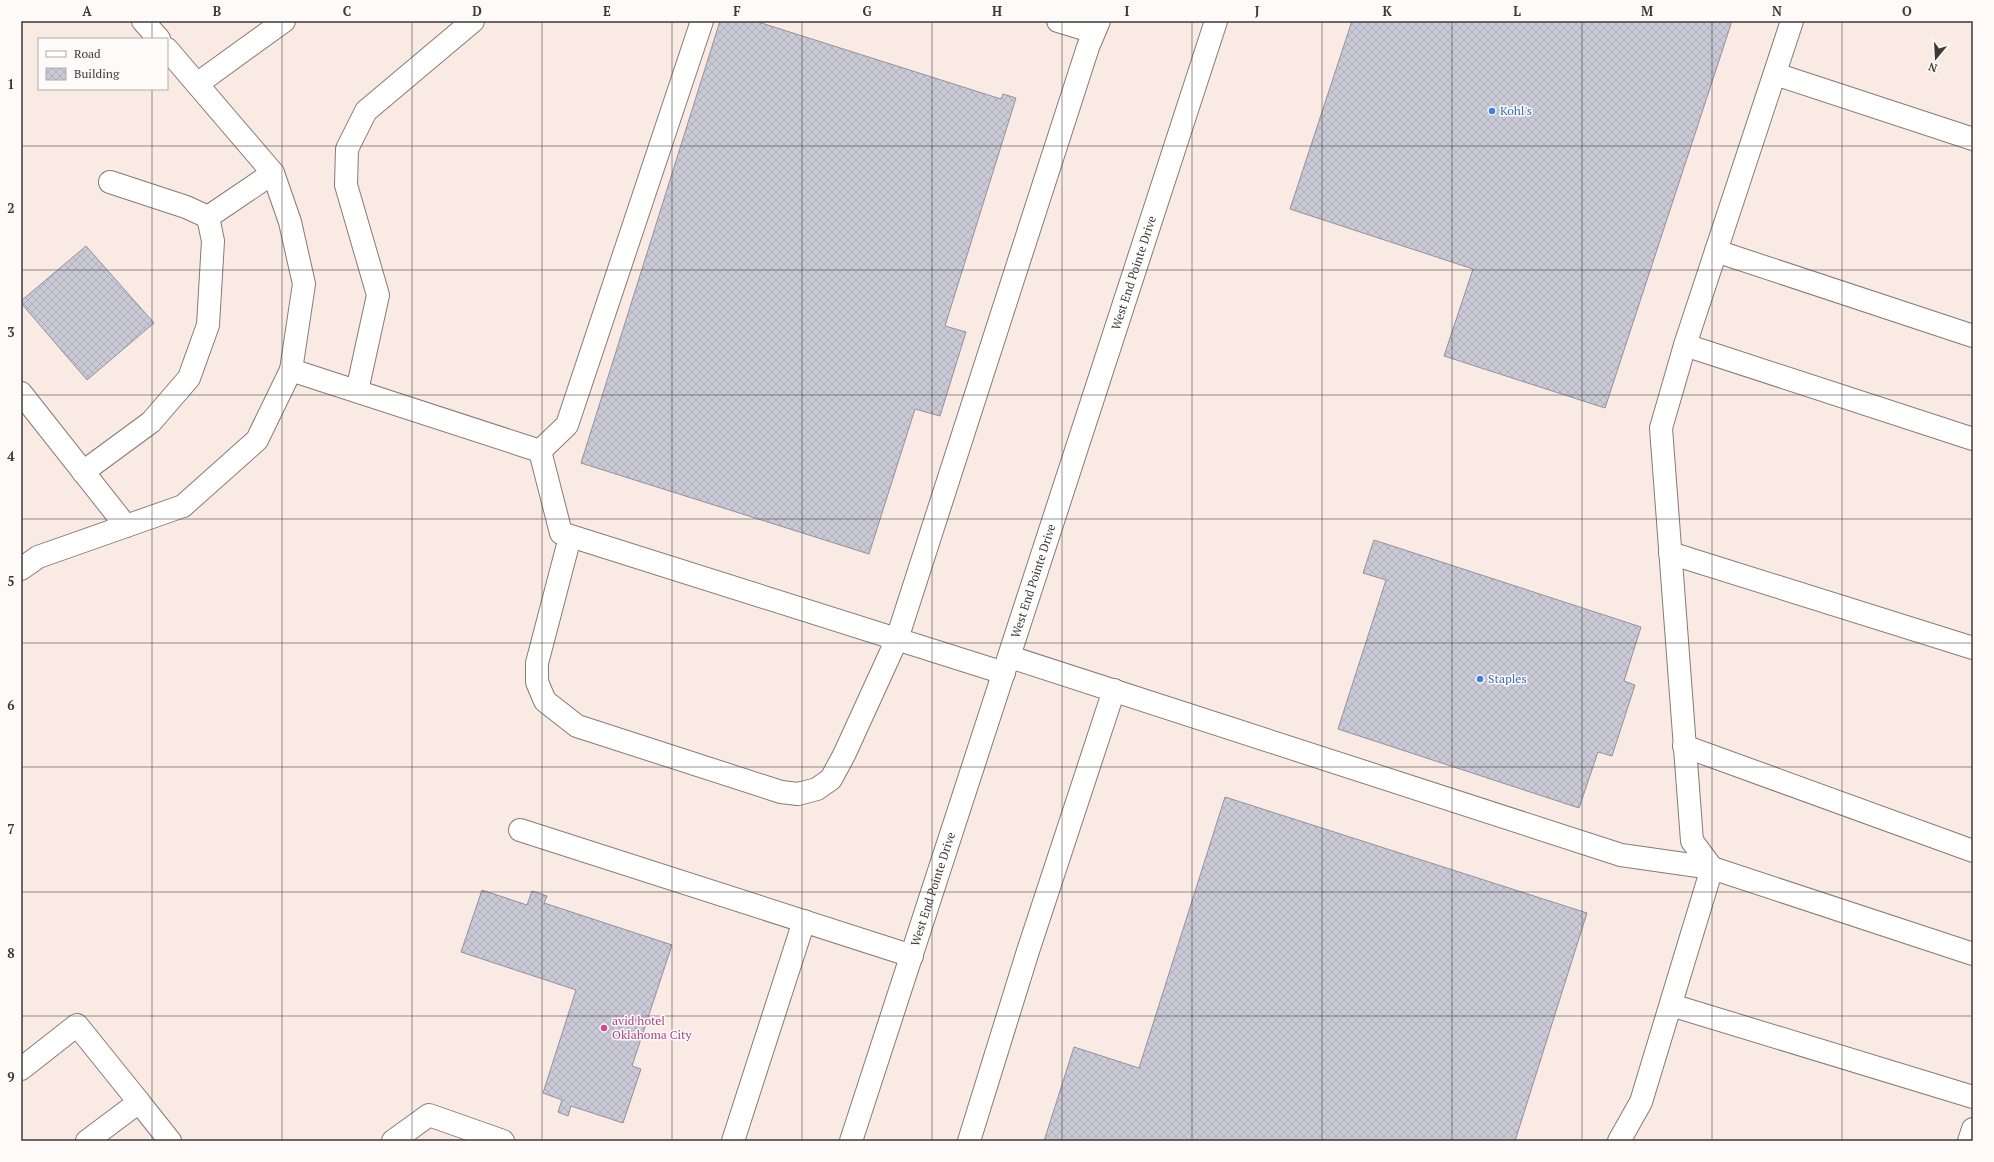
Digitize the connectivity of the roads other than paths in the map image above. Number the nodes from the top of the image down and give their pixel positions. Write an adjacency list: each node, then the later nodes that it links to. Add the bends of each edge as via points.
1 (143, 21): 9 (street)
2 (284, 21): 12 (street)
3 (474, 21): 21 (street, via 366,112 347,148 346,185 378,295)
4 (702, 21): 24 (street, via 567,425)
5 (1058, 21): 8 (street)
6 (1216, 21): 32 (street, West End Pointe Drive)
7 (1792, 21): 11 (street)
8 (1096, 27): 30 (street)
9 (157, 38)
10 (168, 50): 12 (street)
11 (1775, 74): 13 (street); 17 (street)
12 (197, 84): 14 (street)
13 (1973, 140)
14 (273, 173): 16 (street); 20 (street, via 290,222 304,284)
15 (110, 182): 16 (street, via 186,207)
16 (208, 217): 25 (street, via 213,241 208,325 189,378 151,422)
17 (1716, 251): 18 (street); 19 (street)
18 (1973, 336)
19 (1685, 344): 23 (street); 28 (street, via 1661,428)
20 (291, 370): 21 (street); 26 (street, via 257,440 183,506)
21 (357, 391): 24 (street)
22 (21, 392): 25 (street)
23 (1973, 439)
24 (540, 450): 27 (street, via 561,534)
25 (83, 472): 26 (street)
26 (126, 526): 29 (street, via 38,557)
27 (570, 537): 30 (street); 30 (street, via 537,663 537,682 545,701 577,726 781,792 798,794 817,789 831,779)
28 (1670, 553): 31 (street); 34 (street)
29 (21, 569)
30 (897, 639): 32 (street)
31 (1973, 648)
32 (1007, 665): 33 (street); 40 (street, West End Pointe Drive)
33 (1114, 690): 37 (street, via 1621,855); 52 (street, via 1030,943)
34 (1684, 746): 36 (street); 37 (street, via 1692,841)
35 (520, 830): 38 (street)
36 (1973, 851)
37 (1712, 868): 39 (street); 41 (street)
38 (804, 921): 40 (street); 50 (street)
39 (1973, 954)
40 (912, 956): 51 (street, West End Pointe Drive)
41 (1671, 1005): 43 (street); 53 (street, via 1641,1102)
42 (21, 1069): 44 (street, via 77,1024)
43 (1973, 1098)
44 (139, 1102): 47 (street); 48 (street)
45 (1973, 1129): 54 (street)
46 (496, 1140): 49 (street, via 429,1115)
47 (87, 1141)
48 (170, 1141)
49 (393, 1141)
50 (733, 1141)
51 (851, 1141)
52 (969, 1141)
53 (1619, 1141)
54 (1969, 1141)

